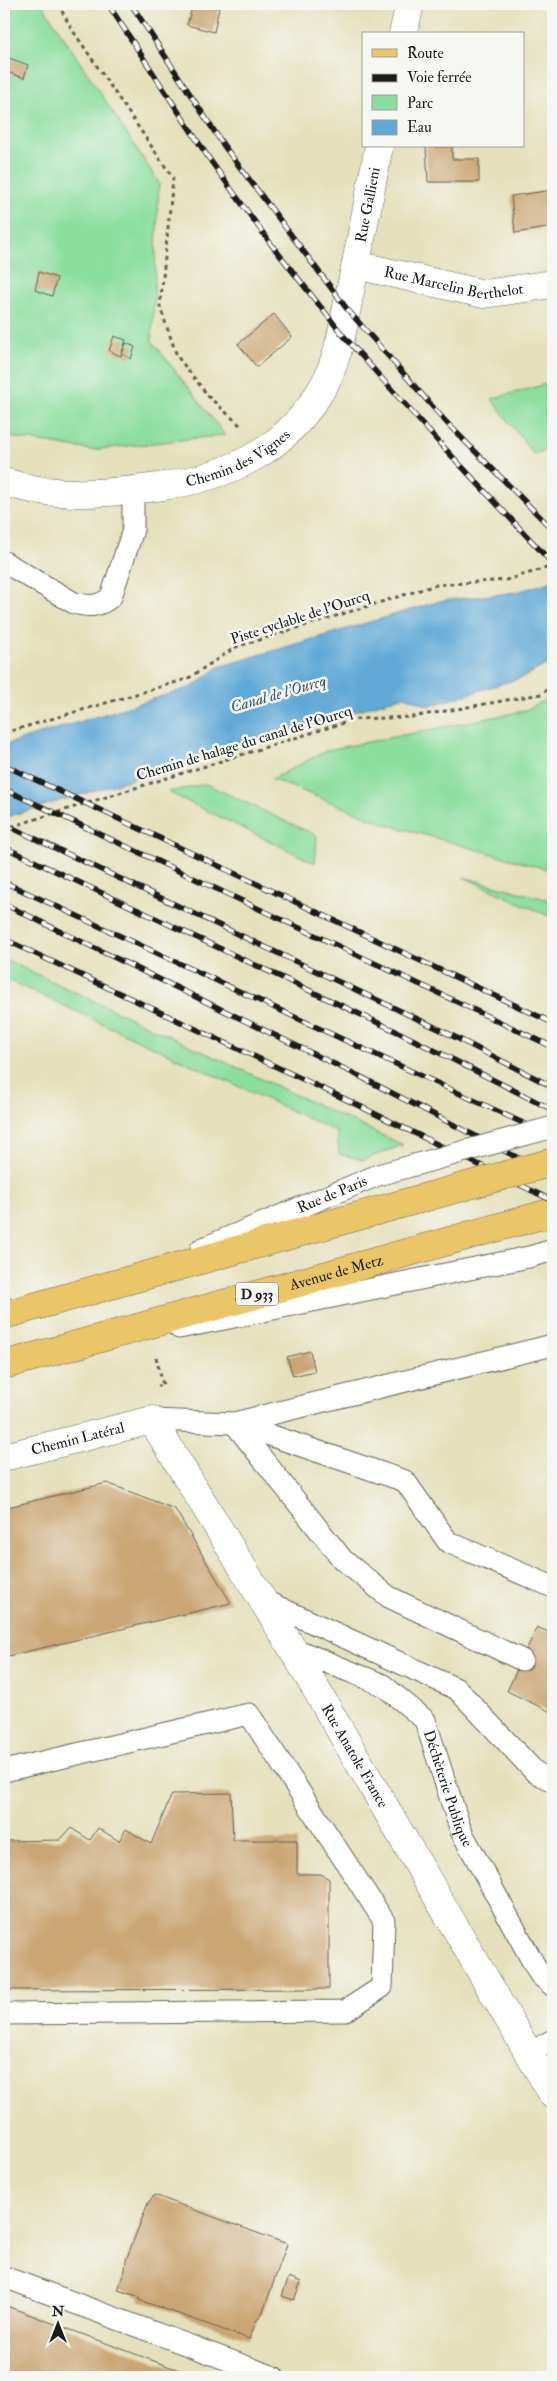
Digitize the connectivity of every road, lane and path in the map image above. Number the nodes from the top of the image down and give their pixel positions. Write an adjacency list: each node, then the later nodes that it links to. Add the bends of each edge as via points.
1 (58, 4): 7 (path, via 173,178 160,307 177,356 208,397)
2 (410, 4): 3 (street)
3 (403, 32)
4 (379, 148): 5 (street, Rue Gallieni)
5 (356, 265): 6 (street, Rue Marcelin Berthelot, via 484,294); 7 (street, Chemin des Vignes, via 342,334 324,385 289,432)
6 (553, 284)
7 (268, 449): 9 (street, Chemin des Vignes, via 215,476)
8 (4, 482): 9 (street, Chemin des Vignes, via 44,490 92,493)
9 (133, 490): 10 (lane, via 133,530 111,597 106,601 91,606 74,603)
10 (4, 562)
11 (553, 566): 13 (path, Piste cyclable de l'Ourcq, via 506,580 436,585 236,648 187,679)
12 (553, 686): 14 (path, Chemin de halage du canal de l'Ourcq, via 541,694 412,717 356,719)
13 (4, 733)
14 (4, 829)
15 (553, 1127): 19 (lane, Rue de Paris, bridge, via 378,1176)
16 (553, 1162): 19 (main road, Rue de Paris, bridge)
17 (553, 1212): 22 (main road, Avenue de Metz / D 933)
18 (553, 1250): 22 (lane)
19 (120, 1283): 20 (main road, Rue de Paris)
20 (4, 1315)
21 (553, 1345): 25 (lane)
22 (34, 1356): 23 (main road, Avenue de Metz / D 933)
23 (4, 1365)
24 (152, 1420): 25 (lane); 26 (street, Chemin Latéral); 28 (street, Rue Anatole France)
25 (234, 1423): 27 (lane, via 405,1481 448,1542); 30 (lane, via 343,1560 389,1597)
26 (4, 1457)
27 (553, 1587)
28 (263, 1600): 29 (street, Rue Anatole France); 32 (lane, via 457,1689 535,1772)
29 (292, 1648): 33 (lane, Déchèterie Publique, via 383,1686 425,1720 461,1831 540,1975); 36 (street, Rue Anatole France)
30 (522, 1660)
31 (4, 1771): 34 (lane, via 249,1714 384,1921 382,1987 345,2011)
32 (553, 1781)
33 (553, 1986)
34 (4, 2014)
35 (553, 2040): 36 (lane)
36 (529, 2054): 37 (street, Rue Anatole France)
37 (553, 2095)
38 (4, 2277): 39 (lane)
39 (274, 2377)

